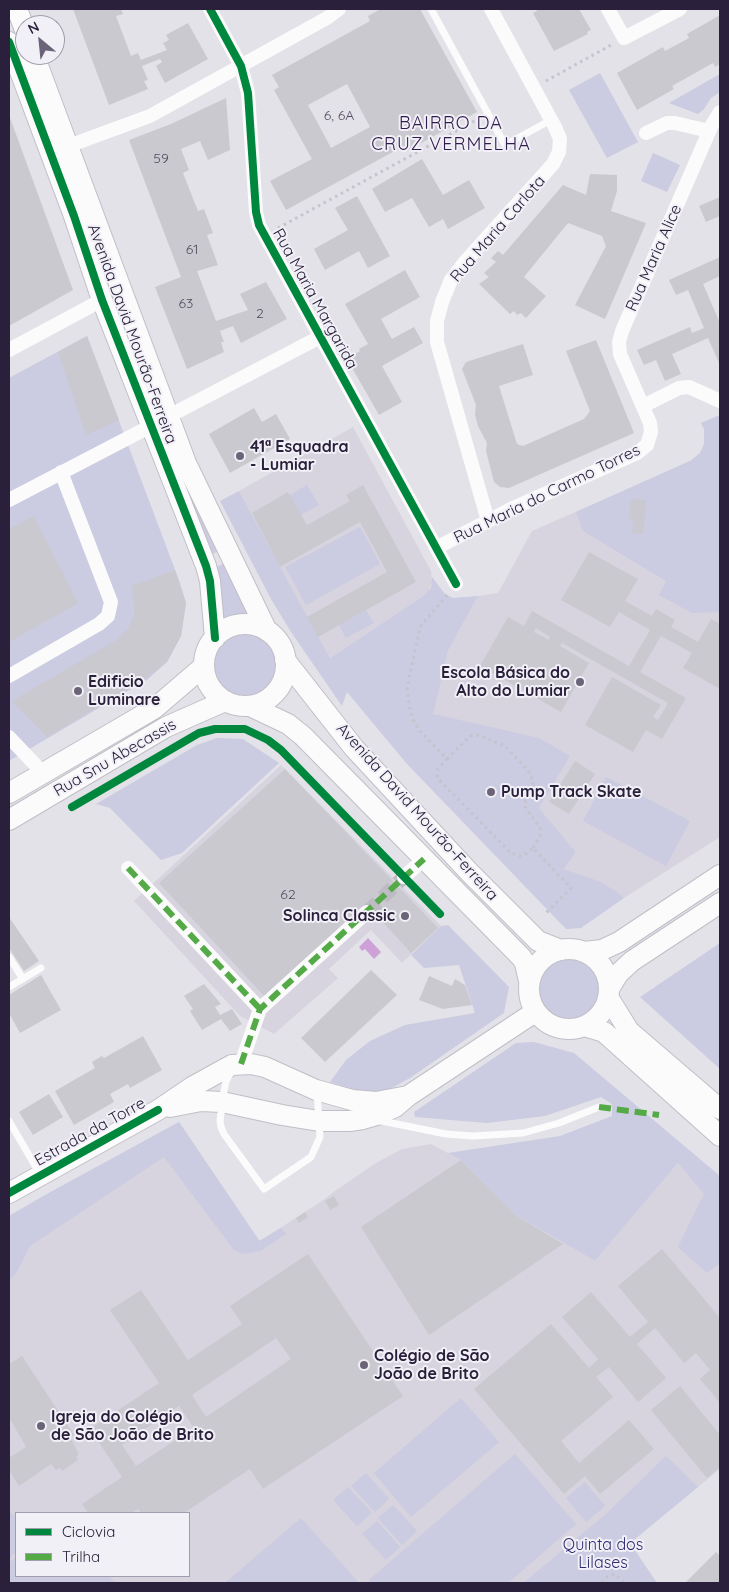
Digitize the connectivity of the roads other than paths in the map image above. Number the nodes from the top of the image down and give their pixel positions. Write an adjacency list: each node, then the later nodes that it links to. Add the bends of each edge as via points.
1 (210, 9): 9 (street, Rua Maria Margarida)
2 (339, 9): 9 (street)
3 (431, 9): 11 (lane, via 505,145)
4 (491, 9): 11 (street, Rua Maria Carlota)
5 (608, 9): 6 (street, via 624,38)
6 (680, 9)
7 (9, 42): 14 (street, Avenida David Mourão-Ferreira)
8 (37, 65): 14 (street, Avenida David Mourão-Ferreira)
9 (241, 66): 14 (street, via 150,116); 16 (street, Rua Maria Margarida, via 248,93 259,224)
10 (720, 112): 12 (street, Rua Maria Alice)
11 (552, 120): 24 (street, Rua Maria Carlota, via 560,139 559,152 553,164 451,280 437,321 437,342)
12 (709, 131): 13 (street, via 667,122); 19 (street, Rua Maria Alice, via 619,342 620,354)
13 (646, 133)
14 (59, 150): 15 (street, Avenida David Mourão-Ferreira, via 74,216); 20 (street, Avenida David Mourão-Ferreira)
15 (102, 300): 17 (street); 21 (street, Avenida David Mourão-Ferreira)
16 (320, 337): 20 (street); 25 (street, Rua Maria Margarida)
17 (9, 350)
18 (720, 401): 19 (street, via 689,387 679,388)
19 (643, 406): 24 (street, Rua Maria do Carmo Torres, via 652,432 647,444 637,453)
20 (169, 416): 27 (street, Avenida David Mourão-Ferreira, via 186,463)
21 (151, 426): 22 (street); 28 (street, Avenida David Mourão-Ferreira, via 206,566)
22 (61, 472): 23 (street); 31 (street, via 111,602 108,616)
23 (9, 500)
24 (488, 521): 25 (street, Rua Maria do Carmo Torres)
25 (436, 548): 26 (street, Rua Maria Margarida)
26 (456, 584)
27 (267, 631): 28 (street, via 257,626 234,626); 29 (street, via 276,639)
28 (215, 638): 30 (street, via 205,656)
29 (285, 660): 33 (street, via 285,673 277,690 262,702); 44 (street, Avenida David Mourão-Ferreira, via 354,748 470,873 538,941)
30 (204, 666): 32 (street, via 206,680); 35 (street, Rua Snu Abecassis, via 155,708)
31 (9, 676)
32 (224, 701): 33 (street); 37 (street, Rua Snu Abecassis, via 166,727)
33 (250, 706): 38 (street, Avenida David Mourão-Ferreira, via 288,724 303,736)
34 (9, 737): 35 (street)
35 (44, 773): 36 (street, Rua Snu Abecassis)
36 (9, 793)
37 (9, 820)
38 (424, 859): 41 (street); 49 (street, Avenida David Mourão-Ferreira, via 521,957)
39 (128, 868): 52 (street)
40 (720, 875): 45 (street, via 619,942 602,950)
41 (404, 877)
42 (720, 903): 51 (street, via 632,961 618,974)
43 (367, 912): 52 (street)
44 (561, 950): 45 (street); 49 (street, via 540,961)
45 (584, 952): 51 (street, via 602,967)
46 (9, 957): 48 (lane)
47 (41, 968): 48 (lane)
48 (23, 978): 50 (lane)
49 (529, 981): 53 (street, via 529,997)
50 (9, 987)
51 (609, 993): 54 (street, via 597,1018); 60 (street, via 629,1031)
52 (260, 1009): 55 (street)
53 (535, 1012): 54 (street, via 553,1026 568,1029); 57 (street, Estrada da Torre)
54 (584, 1026): 65 (street, via 604,1032)
55 (241, 1064): 56 (street, Estrada da Torre, via 264,1067); 58 (lane, via 226,1081); 61 (street, Estrada da Torre, via 225,1068)
56 (316, 1090): 57 (street, Estrada da Torre, via 364,1102); 64 (lane)
57 (408, 1096): 62 (street, Estrada da Torre, via 395,1107)
58 (222, 1102): 61 (street, Estrada da Torre, via 184,1103); 64 (street, Estrada da Torre); 64 (lane, via 220,1121 224,1134 264,1189 312,1157 320,1137)
59 (599, 1107): 62 (lane, via 559,1124 523,1132 473,1136 446,1134)
60 (720, 1109)
61 (158, 1110): 66 (street, Estrada da Torre)
62 (370, 1117): 64 (street, Estrada da Torre, via 349,1122)
63 (9, 1121): 66 (lane)
64 (319, 1122)
65 (720, 1136)
66 (40, 1174): 67 (street, Estrada da Torre)
67 (9, 1193)

